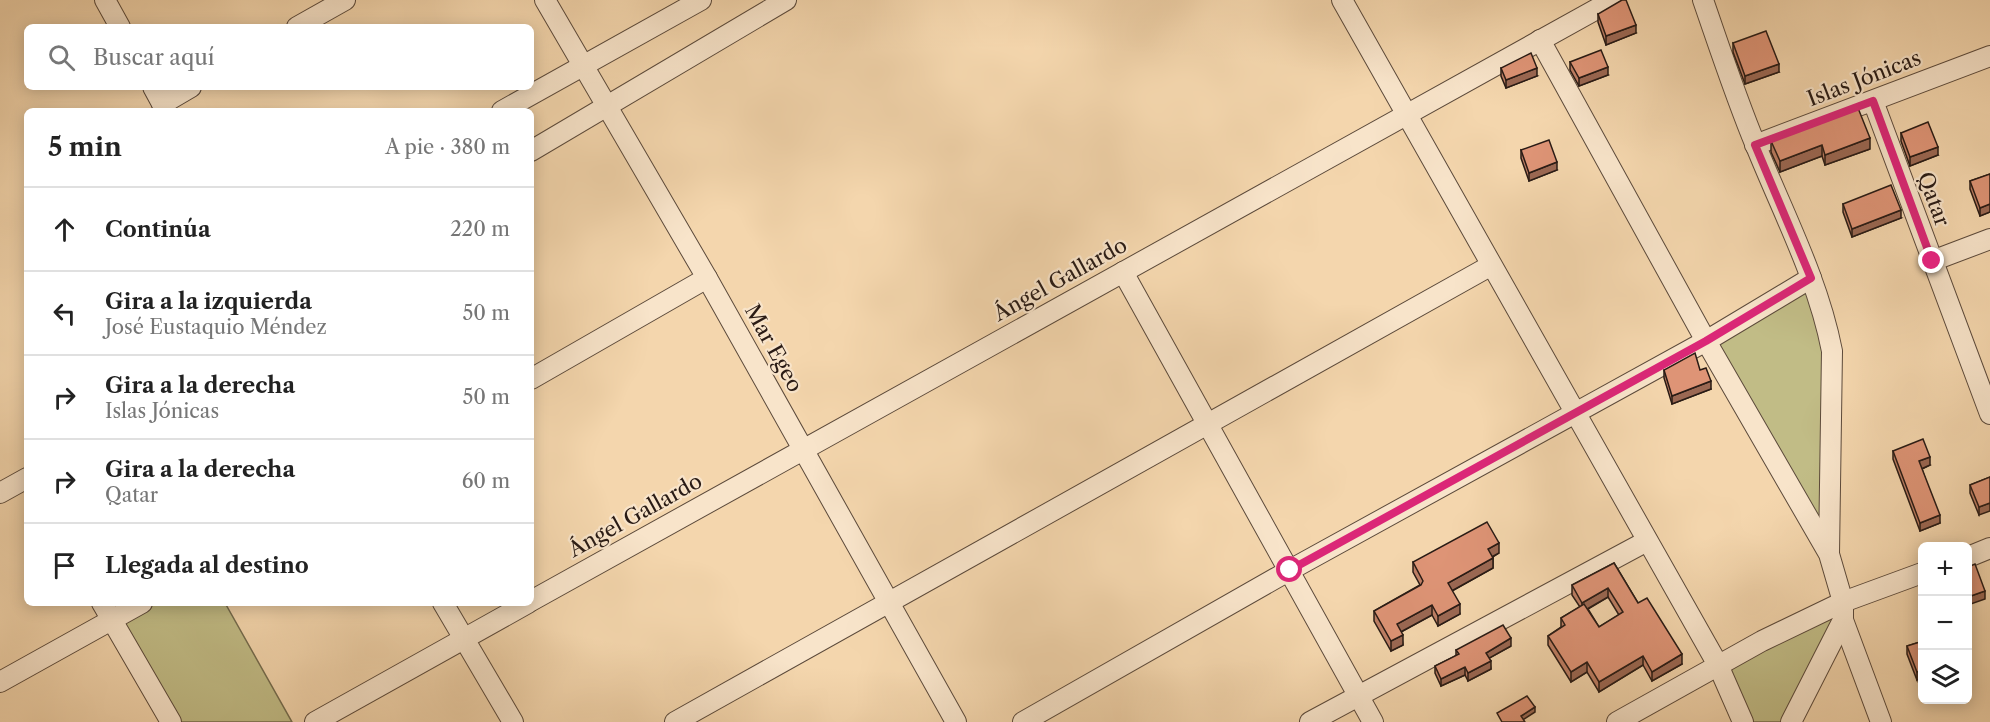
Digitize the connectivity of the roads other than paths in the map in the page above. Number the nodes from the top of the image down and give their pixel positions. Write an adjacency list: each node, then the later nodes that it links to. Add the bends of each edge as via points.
1 (105, 0): 9 (street)
2 (345, 0): 10 (street)
3 (545, 0): 13 (street, Mar Egeo)
4 (701, 0): 13 (street)
5 (786, 0): 17 (street)
6 (1342, 0): 19 (street)
7 (1613, 0): 11 (street, Ángel Gallardo)
8 (1702, 0): 20 (street)
9 (118, 24)
10 (302, 24)
11 (1540, 40): 19 (street, Ángel Gallardo); 28 (street)
12 (1990, 56): 16 (street, Islas Jónicas)
13 (584, 66): 17 (street, Mar Egeo); 18 (street)
14 (184, 90): 15 (street)
15 (160, 100)
16 (1873, 101): 20 (street, Islas Jónicas); 23 (street, Qatar)
17 (608, 107): 21 (street); 26 (street, Mar Egeo)
18 (507, 108)
19 (1406, 116): 24 (street); 25 (street, Ángel Gallardo)
20 (1755, 145): 27 (street)
21 (534, 149)
22 (1990, 240): 23 (street)
23 (1932, 261): 31 (street, Qatar)
24 (1490, 266): 30 (street); 32 (street)
25 (1123, 272): 32 (street); 33 (street, Ángel Gallardo)
26 (707, 278): 29 (street); 33 (street, Mar Egeo)
27 (1811, 278): 28 (street); 38 (street, via 1832,351)
28 (1706, 341): 30 (street); 38 (street)
29 (534, 377)
30 (1577, 413): 36 (street); 40 (street)
31 (1990, 414)
32 (1208, 423): 40 (street); 43 (street)
33 (803, 449): 42 (street, Ángel Gallardo); 43 (street, Mar Egeo)
34 (24, 480): 35 (street)
35 (0, 493)
36 (1647, 541): 50 (street); 52 (street)
37 (1990, 548): 39 (street)
38 (1829, 554): 47 (street)
39 (1972, 555)
40 (1290, 570): 52 (street); 58 (street)
41 (1918, 575): 47 (street)
42 (534, 599)
43 (888, 601): 56 (street); 57 (street, Mar Egeo)
44 (130, 606): 48 (street)
45 (445, 606): 49 (street)
46 (522, 606): 49 (street, Ángel Gallardo)
47 (1843, 611): 50 (street); 63 (street); 64 (street)
48 (107, 612): 51 (street); 53 (street)
49 (464, 639): 54 (street, Ángel Gallardo); 55 (street)
50 (1718, 665): 61 (street); 62 (street)
51 (0, 682)
52 (1358, 695): 59 (street); 60 (street)
53 (171, 722)
54 (315, 722)
55 (513, 722)
56 (675, 722)
57 (956, 722)
58 (1023, 722)
59 (1310, 722)
60 (1373, 722)
61 (1617, 722)
62 (1743, 722)
63 (1791, 722)
64 (1881, 722)

